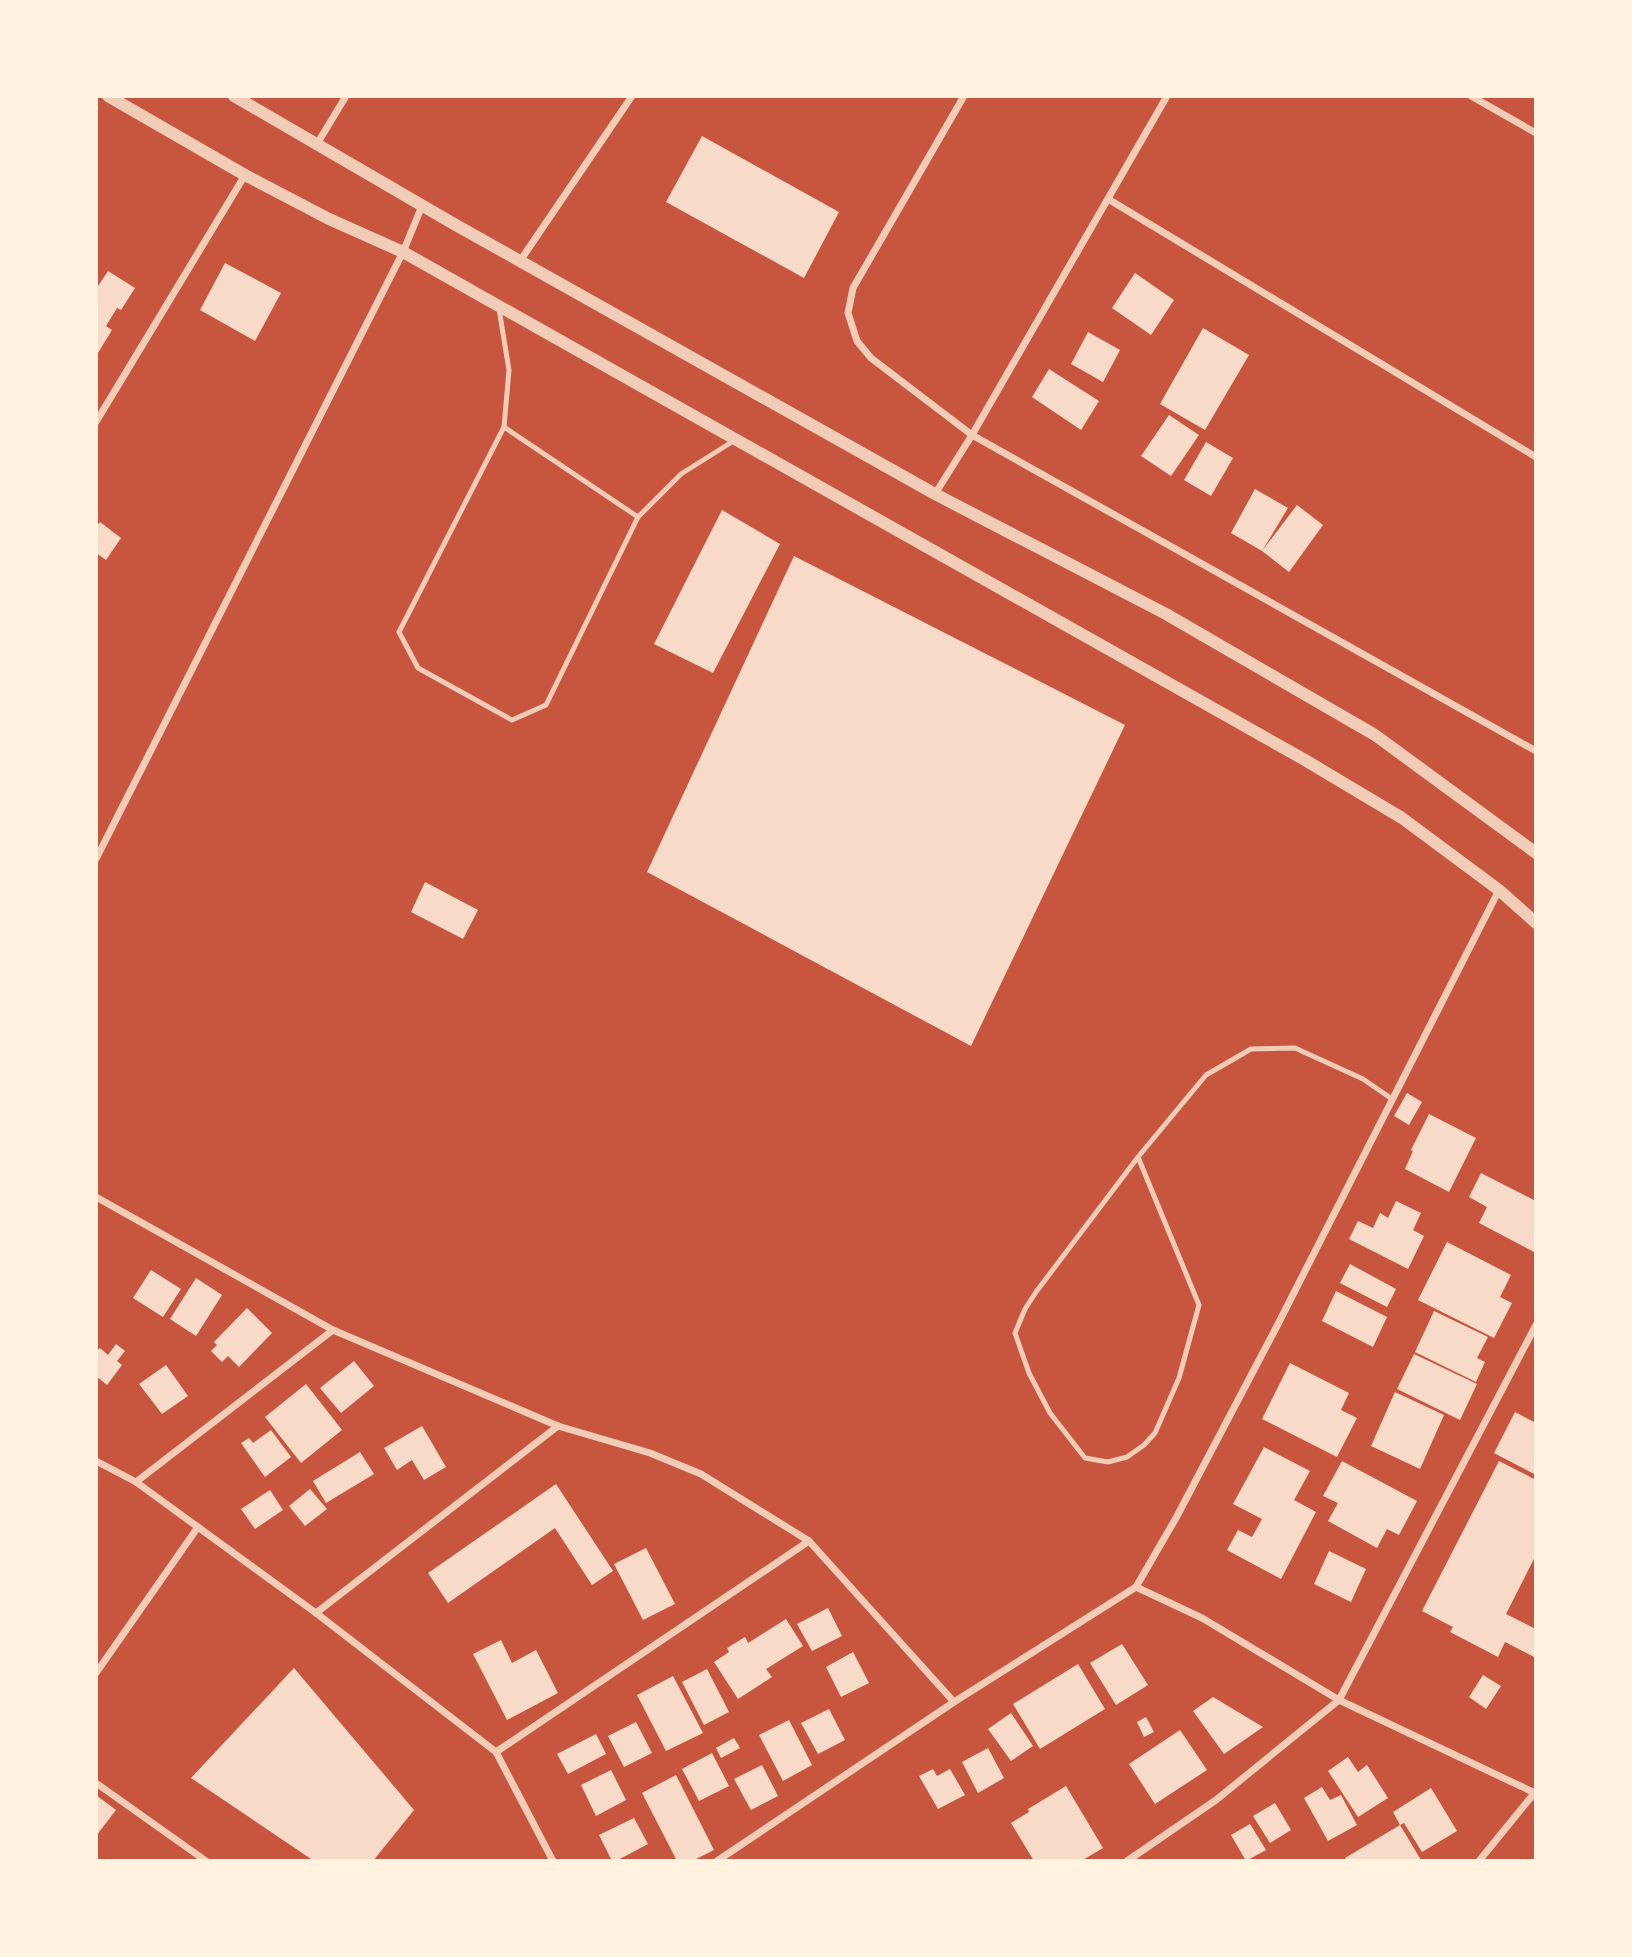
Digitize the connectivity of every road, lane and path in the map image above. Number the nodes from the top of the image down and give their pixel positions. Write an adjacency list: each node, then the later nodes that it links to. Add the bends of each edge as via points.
1 (108, 96): 10 (street)
2 (234, 96): 9 (street)
3 (346, 96): 9 (street)
4 (632, 96): 14 (street)
5 (964, 96): 18 (street, via 853,288 848,313 857,341 871,358)
6 (1167, 96): 11 (street)
7 (1471, 96): 8 (street)
8 (1536, 132)
9 (317, 144): 12 (street)
10 (245, 175): 13 (street); 16 (street)
11 (1108, 199): 18 (street); 20 (street)
12 (422, 206): 13 (street); 14 (street)
13 (403, 252): 15 (street); 25 (street)
14 (520, 261): 21 (street)
15 (499, 306): 17 (lane, via 509,370); 19 (street)
16 (96, 422)
17 (504, 427): 22 (lane); 22 (lane, via 399,632 418,668 512,720 546,705)
18 (972, 435): 21 (street); 23 (street)
19 (737, 439): 22 (lane, via 681,474); 26 (street, via 1305,760 1402,818)
20 (1536, 457)
21 (935, 494): 24 (street, via 1166,614 1375,735)
22 (638, 517)
23 (1536, 751)
24 (1536, 853)
25 (96, 859)
26 (1499, 890): 27 (street); 28 (street)
27 (1536, 923)
28 (1392, 1099): 29 (lane, via 1363,1079 1295,1048 1251,1049 1206,1075); 38 (street, via 1258,1362)
29 (1138, 1157): 29 (lane, via 1036,1292 1016,1333 1029,1373 1050,1413 1086,1458 1108,1462 1127,1457 1155,1433 1179,1378 1199,1305)
30 (96, 1197): 32 (street)
31 (1536, 1325): 41 (street)
32 (333, 1330): 33 (street); 35 (street)
33 (558, 1426): 37 (street, via 650,1453 701,1474); 39 (street)
34 (96, 1461): 35 (street)
35 (136, 1482): 36 (street)
36 (198, 1527): 39 (street); 40 (street)
37 (809, 1541): 42 (street); 43 (street)
38 (1136, 1587): 41 (street, via 1202,1618); 42 (street)
39 (316, 1613): 43 (street)
40 (96, 1673)
41 (1339, 1700): 45 (street); 49 (street, via 1216,1800)
42 (954, 1702): 48 (street)
43 (496, 1752): 47 (street)
44 (96, 1783): 46 (street)
45 (1535, 1792): 50 (street)
46 (206, 1861)
47 (553, 1861)
48 (717, 1861)
49 (1126, 1861)
50 (1479, 1861)

